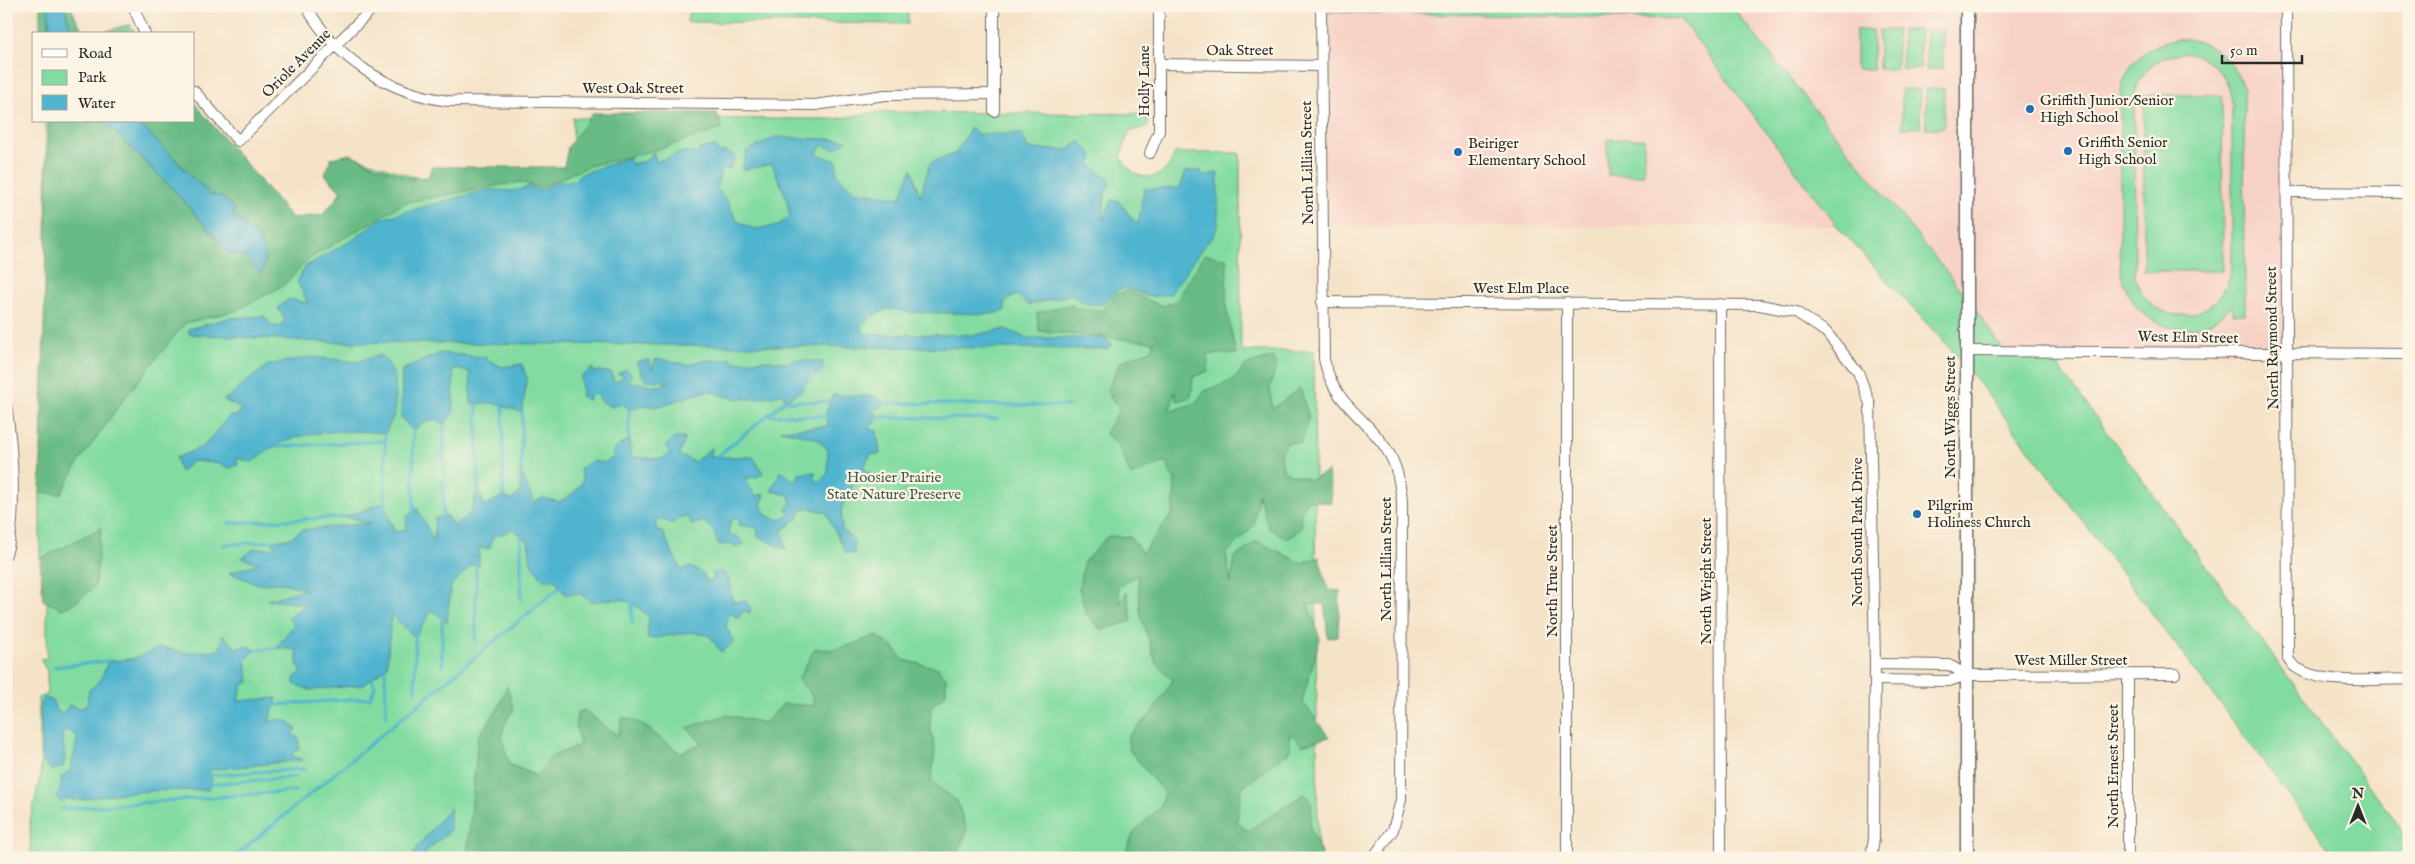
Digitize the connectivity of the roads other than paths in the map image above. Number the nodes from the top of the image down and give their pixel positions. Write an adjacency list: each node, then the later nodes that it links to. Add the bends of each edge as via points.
1 (133, 6): 9 (street)
2 (306, 6): 10 (street, West Oak Street)
3 (375, 6): 10 (street, Oriole Avenue)
4 (994, 6): 14 (street)
5 (1159, 6): 11 (street, Holly Lane)
6 (1321, 6): 12 (street, North Lillian Street)
7 (1967, 6): 22 (street, North Wiggs Street)
8 (2286, 6): 17 (street, North Raymond Street)
9 (144, 32)
10 (335, 46): 13 (street, Oriole Avenue, via 238,141); 14 (street, West Oak Street, via 360,67 387,82 425,97 460,102 815,105 885,95)
11 (1159, 64): 12 (street, Oak Street); 16 (street, Holly Lane, via 1160,132)
12 (1321, 66): 19 (street, North Lillian Street)
13 (195, 92)
14 (994, 94): 15 (street)
15 (994, 110)
16 (1150, 153)
17 (2286, 192): 18 (street); 23 (street, North Raymond Street)
18 (2409, 193)
19 (1322, 302): 20 (street, West Elm Place); 33 (street, North Lillian Street, via 1322,343 1328,375 1342,401 1387,451 1396,468 1401,495 1401,800 1393,830)
20 (1567, 303): 21 (street, West Elm Place); 34 (street, North True Street)
21 (1720, 304): 27 (street, North South Park Drive, via 1775,306 1804,316 1834,340 1865,386 1872,421); 35 (street, North Wright Street)
22 (1967, 351): 23 (street, West Elm Street); 29 (street, North Wiggs Street)
23 (2288, 353): 24 (street, West Elm Street); 31 (street, North Raymond Street, via 2288,659 2295,668 2324,678)
24 (2409, 354)
25 (6, 404): 26 (street, via 11,439 12,526)
26 (6, 554)
27 (1875, 664): 29 (street, West Miller Street, via 1949,664); 32 (street, North South Park Drive)
28 (2175, 674): 30 (street, West Miller Street)
29 (1967, 675): 30 (street, West Miller Street); 32 (street, West Miller Street, via 1949,681); 37 (street, North Wiggs Street)
30 (2128, 675): 38 (street, North Ernest Street)
31 (2409, 679)
32 (1875, 680): 36 (street, North South Park Drive, via 1874,839)
33 (1374, 858)
34 (1568, 858)
35 (1721, 858)
36 (1871, 858)
37 (1967, 858)
38 (2128, 858)

